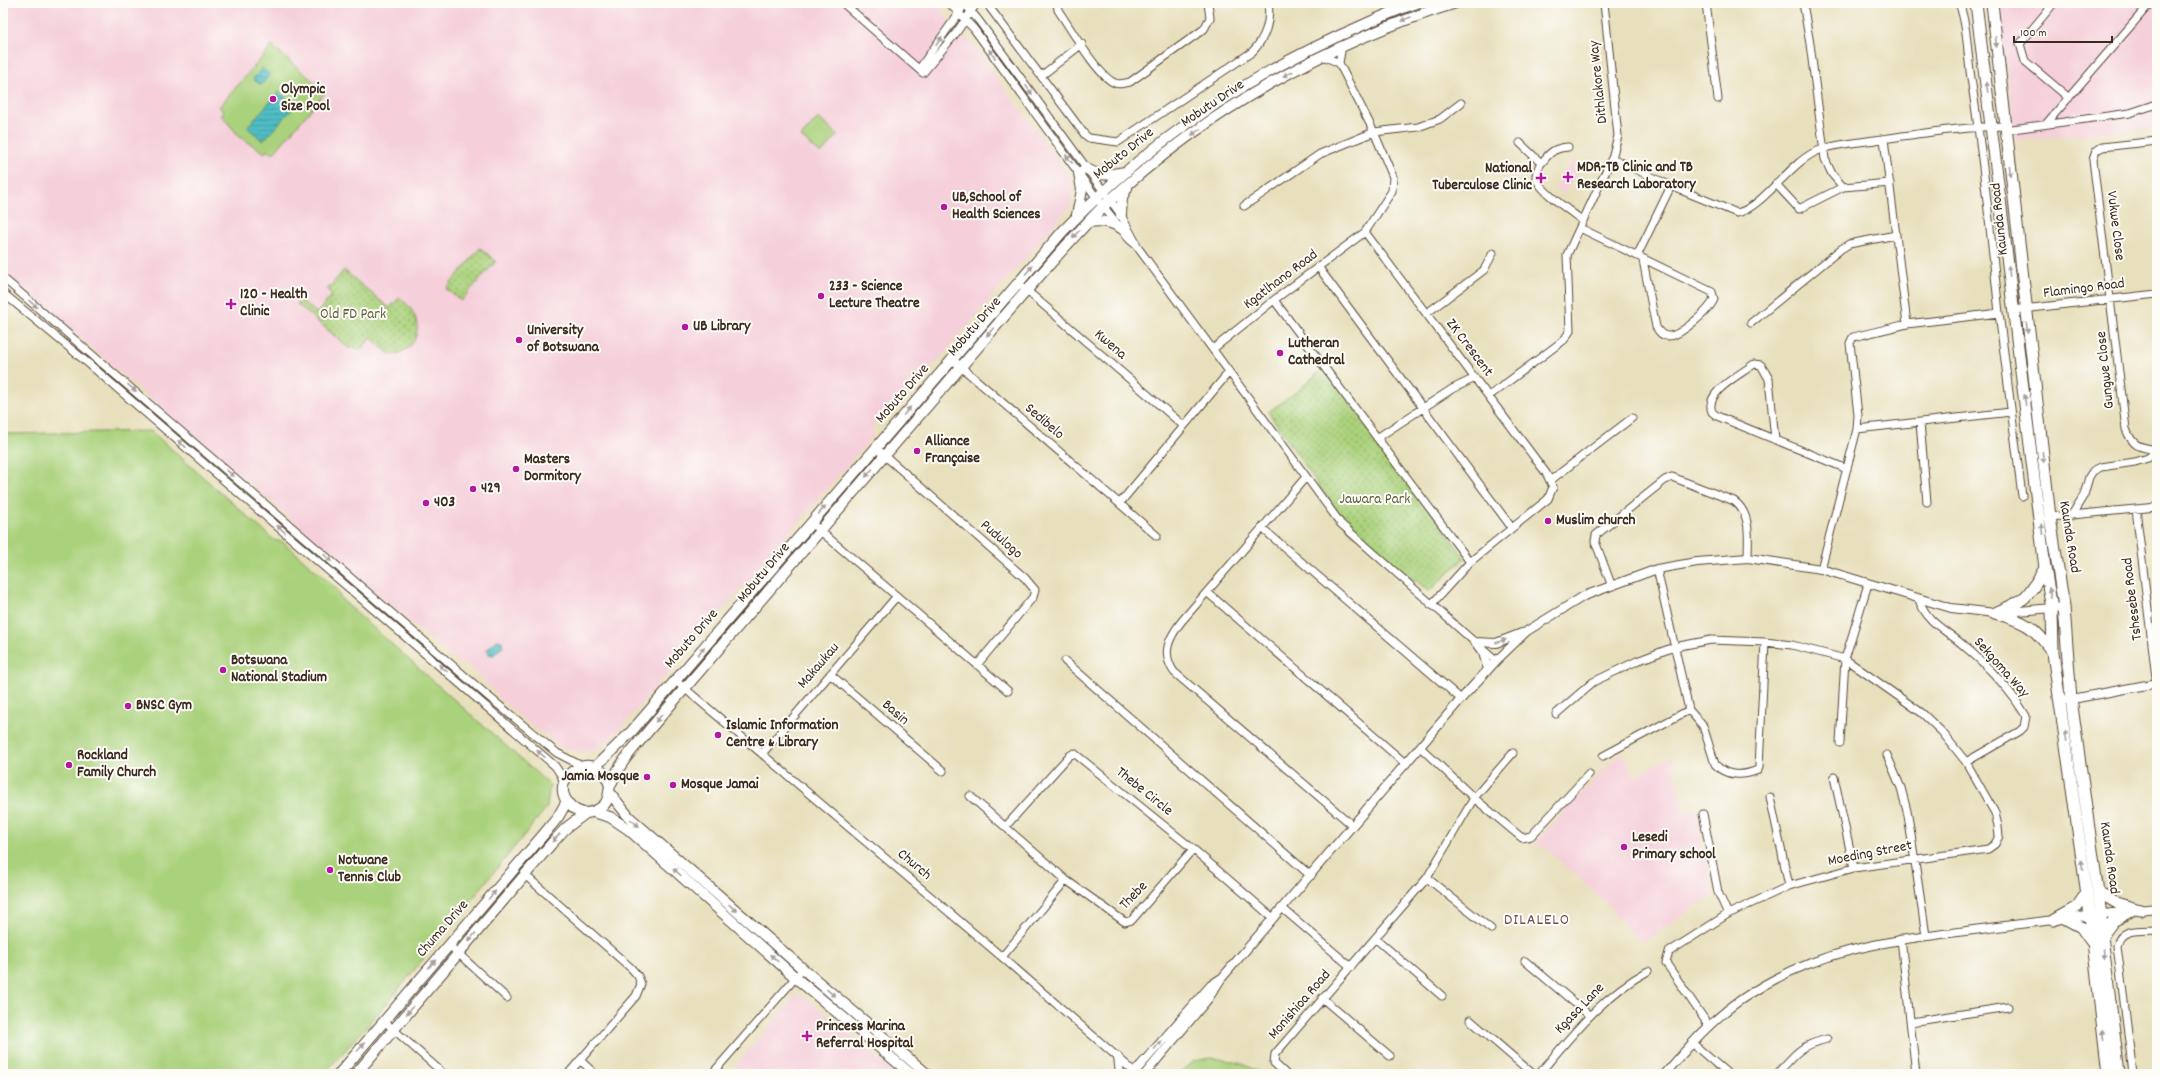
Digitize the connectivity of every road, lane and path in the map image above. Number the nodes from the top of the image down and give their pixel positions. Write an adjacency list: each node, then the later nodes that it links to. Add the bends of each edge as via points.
1 (843, 3): 26 (street)
2 (949, 3): 19 (street)
3 (965, 3): 19 (street); 20 (street)
4 (977, 3): 20 (street)
5 (1057, 3): 22 (street, via 1058,10)
6 (1208, 3): 22 (street, via 1210,18 1204,29 1130,82 1115,84 1103,76)
7 (1268, 3): 27 (street, via 1269,21 1266,31 1252,52 1120,142 1084,136)
8 (1417, 3): 45 (main road, Mobuto Drive, via 1331,39 1274,68 1218,102)
9 (1456, 3): 23 (main road, Mobutu Drive, one-way to 23, via 1415,16)
10 (1604, 3): 42 (street, Dithlakore Way, via 1618,136)
11 (1706, 3): 29 (street)
12 (1803, 3): 41 (street)
13 (1959, 3): 34 (street, via 1966,27)
14 (1976, 3): 33 (main road, one-way to 14)
15 (1992, 3): 35 (main road, Kaunda Road, one-way to 35)
16 (2054, 3): 28 (street, via 2020,44 2025,61)
17 (2147, 7): 28 (street)
18 (990, 8): 27 (street)
19 (960, 12): 21 (street); 26 (street, one-way to 19)
20 (972, 12): 21 (street); 44 (street, one-way to 44)
21 (966, 19): 26 (street); 44 (street, one-way to 21)
22 (1082, 44): 27 (street)
23 (1342, 46): 24 (main road, Mobutu Drive); 25 (street)
24 (1322, 56): 25 (street); 46 (main road, Mobutu Drive, one-way to 46, via 1281,77 1228,110 1156,161)
25 (1339, 63): 36 (street)
26 (921, 71)
27 (1041, 76)
28 (2068, 98): 32 (street)
29 (1718, 99)
30 (1461, 103): 36 (street, via 1440,119 1418,127)
31 (2157, 104): 32 (street, via 2130,112)
32 (2046, 124): 35 (street)
33 (1992, 126): 34 (street); 35 (street); 74 (main road, Kaunda Road, one-way to 33)
34 (1979, 127): 37 (street); 76 (street)
35 (2005, 128): 73 (main road, Kaunda Road, one-way to 73)
36 (1374, 132): 53 (street, via 1320,154); 60 (street, Kgatlhano Road, via 1394,184)
37 (1884, 139): 41 (street); 47 (street)
38 (2157, 141): 71 (street, Vukwe Close, via 2102,148 2096,151 2094,156)
39 (1520, 144): 43 (street)
40 (1568, 147): 43 (street, via 1553,150)
41 (1825, 149): 48 (street, via 1803,159); 50 (street, via 1827,166)
42 (1612, 158): 49 (street); 56 (street, Dithlakore Way)
43 (1541, 163): 56 (street, via 1536,176 1539,185)
44 (1082, 171): 45 (main road, via 1104,175); 51 (street); 55 (main road, via 1080,206)
45 (1126, 171): 51 (main road, Mobuto Drive)
46 (1130, 183): 52 (main road, Mobutu Drive); 54 (main road, via 1122,197)
47 (1890, 183): 50 (street); 61 (street)
48 (1776, 184): 49 (street, via 1749,209 1737,213); 50 (street, via 1799,209)
49 (1671, 186): 64 (street)
50 (1843, 187)
51 (1099, 194): 52 (street); 55 (main road, Mobuto Drive)
52 (1107, 204): 54 (street); 57 (main road, Mobutu Drive); 58 (street)
53 (1244, 206)
54 (1121, 215): 62 (street)
55 (1076, 217): 67 (main road, Mobuto Drive, one-way to 55)
56 (1583, 221): 59 (street, Dithlakore Way)
57 (1089, 222): 58 (main road, via 1106,221); 68 (main road, Mobutu Drive, one-way to 68)
58 (1121, 228): 62 (street)
59 (1580, 228): 64 (street); 86 (street, Dithlakore Way, via 1567,256 1570,331 1568,336)
60 (1365, 232): 65 (street, Kgatlhano Road); 75 (street, ZK Crescent)
61 (1896, 235): 77 (street, via 1849,244); 78 (street)
62 (1136, 244): 79 (street)
63 (1494, 253): 75 (street, via 1484,270)
64 (1640, 258): 64 (street, via 1656,327 1662,334 1669,336 1678,333 1712,303 1712,292)
65 (1318, 268): 72 (street, Kgatlhano Road); 87 (street)
66 (3, 278): 80 (street, one-way to 80)
67 (1018, 283): 68 (street, Kwena); 81 (main road, Mobuto Drive)
68 (1027, 290): 83 (main road, Mobutu Drive, one-way to 83); 91 (street, Kwena)
69 (3, 292): 82 (street)
70 (2157, 294): 71 (street, Flamingo Road)
71 (2111, 299): 73 (street, Flamingo Road); 98 (street, Gungwe Close, via 2126,429 2134,444)
72 (1274, 300): 79 (street, Kgatlhano Road); 94 (street)
73 (2025, 309): 74 (street, Flamingo Road); 109 (main road, Kaunda Road, one-way to 109)
74 (2013, 310): 117 (main road, Kaunda Road, one-way to 74)
75 (1427, 313): 85 (street, ZK Crescent)
76 (1999, 313): 78 (street); 88 (street)
77 (1751, 323)
78 (1908, 324): 92 (street, via 1853,338 1850,341 1858,415)
79 (1213, 349): 84 (street)
80 (96, 357): 82 (street); 156 (street, one-way to 156, via 489,697 557,753)
81 (952, 359): 83 (street, Sedibelo); 93 (main road, Mobuto Drive, one-way to 81)
82 (89, 364): 161 (street, one-way to 82, via 555,766)
83 (960, 366): 96 (main road, Mobutu Drive); 105 (street, Sedibelo)
84 (1229, 372): 91 (street); 101 (street)
85 (1475, 378): 86 (street, ZK Crescent); 87 (street, via 1452,389)
86 (1489, 396): 102 (street, ZK Crescent)
87 (1424, 408): 94 (street); 112 (street)
88 (2011, 412): 90 (street); 103 (street)
89 (1632, 418): 102 (street)
90 (1920, 423): 92 (street); 104 (street)
91 (1184, 426): 105 (street)
92 (1857, 429): 100 (street)
93 (888, 434): 96 (main road); 97 (main road, Mobuto Drive)
94 (1377, 438): 116 (street)
95 (1775, 440): 95 (street, via 1717,416 1711,410 1711,400 1716,393 1754,364 1761,365 1769,379); 100 (street)
96 (896, 441): 99 (main road, Mobutu Drive)
97 (876, 448): 99 (street, Pudulogo); 110 (main road, Mobuto Drive, one-way to 97)
98 (2157, 451): 108 (street, via 2141,460 2101,467 2093,471 2084,495)
99 (884, 455): 113 (main road, Mobutu Drive, one-way to 113); 137 (street, Pudulogo, via 1025,578 1035,590 1034,597)
100 (1847, 469): 119 (street)
101 (1306, 477): 111 (street); 125 (street, via 1345,529)
102 (1551, 480): 112 (street, via 1552,493 1548,499)
103 (2022, 496)
104 (1927, 502)
105 (1120, 503): 114 (street, Sedibelo)
106 (2157, 507): 107 (street)
107 (2136, 509): 108 (street); 141 (street, Tshesebe Road)
108 (2071, 516): 109 (street)
109 (2050, 517): 126 (main road, Kaunda Road)
110 (811, 523): 113 (street); 140 (main road, Mobuto Drive, one-way to 110)
111 (1262, 528): 122 (street); 144 (street)
112 (1512, 528): 116 (street)
113 (820, 530): 123 (street); 142 (main road, Mobutu Drive)
114 (1156, 536)
115 (1748, 558): 118 (street, via 1697,562); 119 (street); 120 (street, via 1747,516 1742,508 1734,501 1672,477 1596,535 1595,541)
116 (1470, 562): 125 (street)
117 (2045, 568): 127 (main road, Kaunda Road, one-way to 117); 128 (main road, via 2028,596 2018,604)
118 (1657, 569): 120 (street); 132 (street)
119 (1821, 569): 121 (street)
120 (1611, 584): 129 (street, via 1572,602)
121 (1868, 584): 124 (street); 134 (street)
122 (1208, 592): 155 (street); 169 (street, via 1170,638 1167,654 1171,667)
123 (898, 596): 137 (street); 139 (street, Makaukau)
124 (1919, 600): 128 (street, via 1951,608); 154 (street, Sekgoma Way, via 1930,620 1963,644 1984,664 2015,699 2026,716 2024,727 2020,731)
125 (1431, 605): 130 (street)
126 (2064, 607): 127 (street); 145 (main road, Kaunda Road)
127 (2052, 609): 128 (street); 133 (main road, Kaunda Road)
128 (1995, 613): 133 (main road, via 2026,623)
129 (1527, 630): 130 (street, one-way to 129, via 1496,643); 136 (street)
130 (1474, 642): 136 (street); 138 (street, via 1483,653)
131 (1765, 642): 132 (street, via 1711,640); 134 (street, via 1792,645); 146 (street, via 1758,770 1732,775 1719,769 1715,764 1703,726)
132 (1674, 647): 146 (street); 147 (street, via 1636,661 1598,680)
133 (2053, 653): 145 (main road, Kaunda Road)
134 (1845, 659): 148 (street); 154 (street, Moeding Street, via 1922,713 1942,732)
135 (1065, 661): 175 (street)
136 (1496, 661): 138 (street)
137 (977, 665): 143 (street)
138 (1488, 669): 144 (street)
139 (830, 674): 150 (street, Makaukau); 158 (street, Basin)
140 (676, 681): 142 (street, Church); 157 (main road, Mobuto Drive, via 628,736)
141 (2157, 684): 145 (street)
142 (685, 689): 150 (street, Church); 162 (main road, Mobutu Drive, one-way to 162, via 624,760)
143 (1008, 691)
144 (1461, 699): 149 (street)
145 (2066, 700): 179 (main road, Kaunda Road); 180 (main road, Kaunda Road, one-way to 145)
146 (1688, 710): 153 (street)
147 (1556, 714)
148 (1840, 743)
149 (1420, 747): 155 (street); 165 (street)
150 (762, 754): 199 (street, Church)
151 (1513, 754): 165 (street, Monishioa Road)
152 (1887, 754): 172 (street, via 1906,804)
153 (1603, 756)
154 (1966, 762): 172 (street, Moeding Street, via 1995,813 1999,836 1995,844 1979,852)
155 (1406, 764): 169 (street)
156 (582, 766): 157 (main road); 161 (main road, via 570,772)
157 (595, 767): 162 (main road, via 605,774)
158 (943, 772)
159 (1590, 774): 165 (street, via 1527,838 1518,836)
160 (1834, 777): 173 (street)
161 (564, 784): 166 (main road)
162 (610, 790): 167 (main road, via 604,805); 202 (main road, one-way to 202, via 629,817)
163 (970, 796): 170 (street, Thebe)
164 (1770, 797): 178 (street)
165 (1474, 798): 176 (street, Monishioa Road)
166 (567, 801): 167 (main road, via 578,811); 197 (main road, Chuma Drive, one-way to 166, via 558,817)
167 (590, 812): 174 (main road, Chuma Drive, one-way to 174, via 566,828); 204 (main road, one-way to 167, via 628,829 610,817)
168 (1703, 814): 184 (street, via 1718,892)
169 (1352, 825): 175 (street)
170 (1006, 826): 171 (street, Thebe Circle, via 1068,756 1074,753); 177 (street, Thebe)
171 (1193, 849): 177 (street, Thebe, via 1129,922 1120,921); 187 (street, Thebe Circle)
172 (1915, 858): 173 (street, Moeding Street); 192 (street)
173 (1854, 868): 178 (street, Moeding Street)
174 (525, 876): 198 (main road, Chuma Drive, one-way to 198); 220 (street, via 631,968 641,984 636,996)
175 (1311, 876): 181 (street)
176 (1427, 878): 190 (street); 194 (street, Monishioa Road)
177 (1066, 880): 199 (street)
178 (1789, 886): 184 (street, Moeding Street)
179 (2098, 892): 183 (main road); 185 (main road, Kaunda Road)
180 (2086, 894): 186 (main road, Kaunda Road); 189 (main road, via 2077,907)
181 (1282, 908): 187 (street); 201 (street)
182 (2157, 908): 183 (street)
183 (2135, 911): 185 (street); 193 (main road, via 2113,921)
184 (1728, 914): 214 (street, Moeding Street, via 1669,952 1666,962)
185 (2101, 915): 186 (street); 193 (main road, Kaunda Road)
186 (2090, 916): 188 (street); 196 (main road, Kaunda Road)
187 (1272, 918): 205 (street)
188 (2066, 919): 189 (street); 196 (main road, via 2081,927)
189 (2054, 920): 192 (street)
190 (1491, 930)
191 (2157, 930): 241 (street, via 2128,931 2120,936 2117,945)
192 (1926, 936): 195 (street)
193 (2102, 936): 240 (main road, Kaunda Road, one-way to 240)
194 (1376, 938): 201 (street, Monishioa Road); 206 (street)
195 (1901, 939): 213 (street); 214 (street, via 1839,952 1798,967 1745,996)
196 (2091, 941): 239 (main road, Kaunda Road, one-way to 196)
197 (449, 945): 198 (street); 212 (main road, Chuma Drive, one-way to 197)
198 (458, 954): 207 (street); 215 (main road, Chuma Drive, one-way to 215)
199 (1002, 957): 219 (street, Church)
200 (1525, 961): 210 (street)
201 (1351, 967): 208 (street, Monishioa Road)
202 (803, 969): 204 (street); 229 (main road, one-way to 229)
203 (1648, 971): 210 (street, Kgasa Lane, via 1626,983)
204 (796, 978): 227 (street); 228 (main road)
205 (1221, 979): 221 (street, one-way to 205, via 1211,986); 231 (street, via 1204,1004)
206 (1442, 996)
207 (507, 998)
208 (1322, 998): 218 (street); 232 (street, Monishioa Road, via 1275,1054 1274,1062)
209 (2008, 1007): 213 (street)
210 (1589, 1015): 234 (street, Kgasa Lane)
211 (1470, 1020): 233 (street)
212 (384, 1021): 215 (street); 222 (main road, Chuma Drive, one-way to 212)
213 (1911, 1022): 238 (street)
214 (1709, 1026): 217 (street)
215 (394, 1030): 223 (main road, Chuma Drive); 224 (street)
216 (1827, 1039): 237 (street, via 1798,1049)
217 (1692, 1043): 235 (street); 236 (street)
218 (1390, 1056)
219 (1118, 1057): 221 (street, Church); 230 (street)
220 (580, 1060): 225 (street); 226 (street)
221 (1135, 1073)
222 (339, 1074)
223 (356, 1074)
224 (444, 1074)
225 (568, 1074)
226 (595, 1074)
227 (712, 1074)
228 (911, 1074)
229 (927, 1074)
230 (1120, 1074)
231 (1145, 1074)
232 (1286, 1074)
233 (1533, 1074)
234 (1538, 1074)
235 (1665, 1074)
236 (1728, 1074)
237 (1778, 1074)
238 (1916, 1074)
239 (2108, 1074)
240 (2119, 1074)
241 (2133, 1074)

